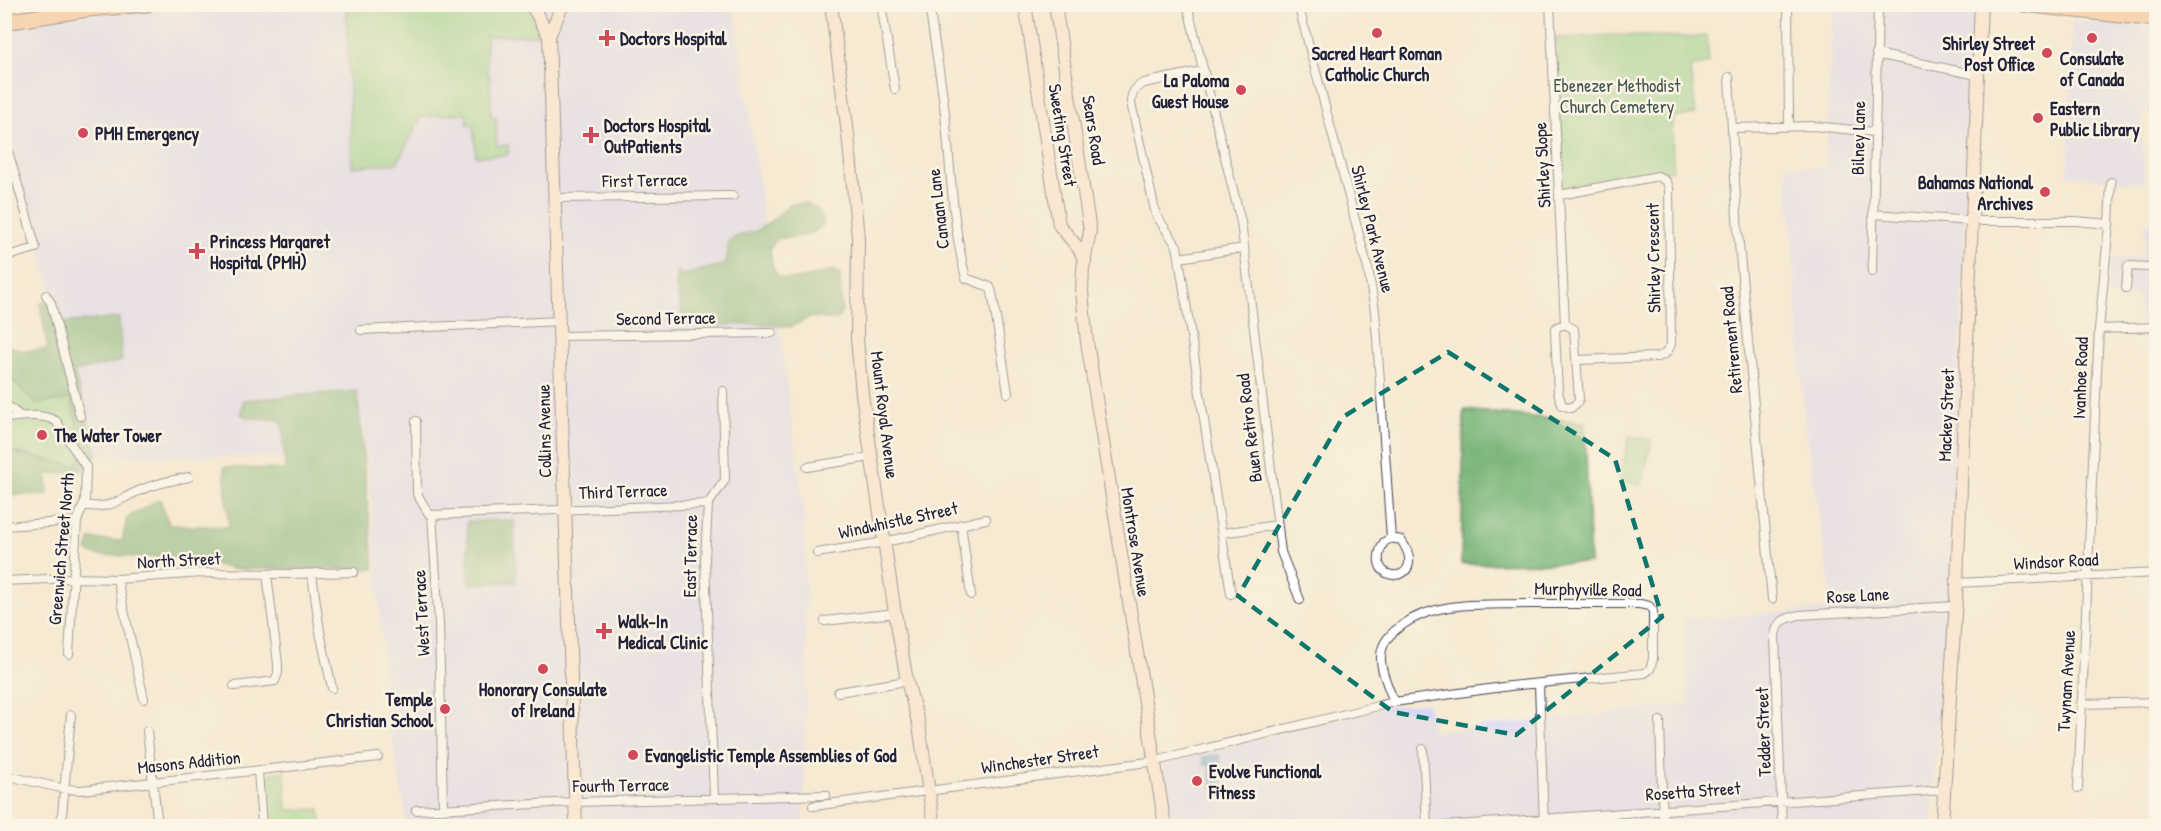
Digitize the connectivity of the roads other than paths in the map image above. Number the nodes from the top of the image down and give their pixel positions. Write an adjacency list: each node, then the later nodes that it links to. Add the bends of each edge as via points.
1 (147, 4): 16 (highway)
2 (531, 4): 20 (street, Collins Avenue)
3 (563, 4): 20 (street, Collins Avenue)
4 (831, 4): 60 (street, Mount Royal Avenue, via 858,238 857,339)
5 (881, 4): 25 (street)
6 (929, 4): 54 (street, Canaan Lane, via 960,257 966,278 990,287 992,292)
7 (1025, 4): 40 (street, Sweeting Street, via 1059,225)
8 (1055, 4): 40 (street, Sears Road, via 1090,231)
9 (1187, 4): 22 (street, Buen Retiro Road)
10 (1298, 4): 73 (street, Shirley Park Avenue, via 1368,269 1375,311)
11 (1550, 4): 31 (street, Shirley Slope)
12 (1788, 4): 26 (street)
13 (1878, 4): 21 (street, Bilney Lane)
14 (1982, 4): 23 (street, Mackey Street)
15 (2023, 4): 18 (highway)
16 (139, 5): 17 (highway)
17 (88, 7): 19 (highway)
18 (2156, 14)
19 (4, 22)
20 (549, 36): 33 (street, Collins Avenue)
21 (1876, 54): 23 (street); 28 (street, Bilney Lane)
22 (1202, 71): 37 (street, Buen Retiro Road, via 1241,222); 39 (street, via 1144,82 1131,95 1156,215 1177,246)
23 (1977, 75): 35 (street, Mackey Street)
24 (1729, 77): 27 (street, Retirement Road)
25 (895, 89)
26 (1789, 126): 27 (street); 28 (street)
27 (1732, 128): 87 (street, Retirement Road)
28 (1875, 132): 34 (street, Bilney Lane)
29 (4, 137): 38 (street, via 36,248)
30 (2111, 182): 36 (street, Ivanhoe Road)
31 (1560, 195): 46 (street, Shirley Slope); 52 (street, Shirley Crescent, via 1658,176 1669,188 1669,349 1657,357)
32 (734, 196): 33 (street, First Terrace)
33 (556, 198): 45 (street, Collins Avenue)
34 (1873, 214): 35 (street); 42 (street, Bilney Lane)
35 (1972, 221): 36 (street, via 2076,220); 84 (street, Mackey Street)
36 (2109, 224): 48 (street, Ivanhoe Road)
37 (1244, 248): 39 (street); 70 (street, Buen Retiro Road)
38 (4, 257)
39 (1179, 258): 72 (street)
40 (1085, 262): 108 (street, Montrose Avenue, via 1082,292 1087,342)
41 (2157, 263): 43 (street, via 2148,267 2128,266)
42 (1872, 272)
43 (2126, 288)
44 (49, 299): 57 (street)
45 (560, 321): 49 (street); 51 (street, Collins Avenue)
46 (1565, 324): 52 (street, Shirley Slope, via 1574,329); 52 (street, Shirley Slope, via 1557,327 1555,336 1560,401 1568,408 1579,399)
47 (2157, 327): 48 (street)
48 (2099, 329): 80 (street, Ivanhoe Road)
49 (361, 330)
50 (772, 333): 51 (street, Second Terrace)
51 (560, 336): 65 (street, Collins Avenue)
52 (1577, 360)
53 (723, 391): 63 (street, East Terrace, via 725,480)
54 (1008, 393)
55 (4, 403): 56 (street)
56 (20, 416): 58 (street, Greenwich Street North); 64 (street, Greenwich Street North, via 56,421 86,467)
57 (80, 416)
58 (4, 419)
59 (416, 421): 66 (street, West Terrace, via 417,494)
60 (871, 457): 61 (street); 74 (street, Mount Royal Avenue)
61 (807, 467)
62 (189, 477): 64 (street, via 139,490 115,504)
63 (708, 504): 65 (street, Third Terrace); 117 (street, East Terrace, via 706,615)
64 (84, 505): 68 (street, Greenwich Street North)
65 (564, 510): 66 (street, Third Terrace); 119 (street, Collins Avenue)
66 (432, 514): 121 (street, West Terrace)
67 (986, 519): 69 (street, Windwhistle Street)
68 (77, 521): 71 (street); 81 (street, Greenwich Street North)
69 (961, 524): 74 (street, Windwhistle Street); 86 (street)
70 (1277, 525): 72 (street); 88 (street, Buen Retiro Road, via 1281,552)
71 (4, 526)
72 (1222, 533): 85 (street)
73 (1392, 538): 73 (street, Shirley Park Avenue, via 1401,540 1408,554 1407,569 1396,576 1384,571 1379,556 1384,542)
74 (885, 542): 75 (street, Windwhistle Street); 90 (street, Mount Royal Avenue)
75 (818, 554)
76 (354, 573): 79 (street, North Street)
77 (2157, 573): 80 (street, Windsor Road)
78 (267, 574): 79 (street, North Street); 82 (street, North Street, via 202,573); 96 (street, via 279,664 277,678)
79 (312, 574): 97 (street)
80 (2088, 576): 84 (street, Windsor Road); 102 (street, Twynam Avenue)
81 (72, 578): 82 (street, North Street); 83 (street, North Street); 93 (street, Greenwich Street North)
82 (117, 579): 99 (street)
83 (4, 581)
84 (1957, 583): 89 (street, Mackey Street)
85 (1232, 594)
86 (971, 595)
87 (1772, 599)
88 (1300, 600)
89 (1956, 606): 92 (street, Rose Lane, via 1799,615 1778,623); 114 (street, Mackey Street)
90 (895, 613): 91 (street); 94 (street, Mount Royal Avenue)
91 (825, 621)
92 (1775, 636): 118 (street, Tedder Street)
93 (69, 654)
94 (907, 681): 98 (street); 115 (street, Mount Royal Avenue, via 919,725)
95 (1539, 684): 100 (street, Murphyville Road); 100 (street, Murphyville Road, via 1645,673 1653,659 1653,611 1645,604 1488,604 1424,614 1410,620 1384,643 1381,664); 124 (street)
96 (234, 686)
97 (332, 688)
98 (838, 692)
99 (144, 699)
100 (1394, 702): 108 (street, Murphyville Road)
101 (2157, 702): 102 (street)
102 (2081, 704): 112 (street, Twynam Avenue)
103 (71, 715): 113 (street)
104 (1660, 721): 123 (street)
105 (147, 731): 111 (street)
106 (1423, 749): 131 (street)
107 (378, 757): 109 (street, Masons Addition)
108 (1156, 761): 115 (street, Winchester Street); 130 (street, Montrose Avenue)
109 (258, 771): 111 (street, Masons Addition); 127 (street)
110 (4, 775): 113 (street, Masons Addition)
111 (153, 783): 113 (street, Masons Addition); 126 (street)
112 (2078, 788)
113 (64, 789): 125 (street)
114 (1944, 790): 118 (street, Rosetta Street); 135 (street, Mackey Street)
115 (929, 791): 120 (street); 129 (street, Mount Royal Avenue)
116 (826, 795): 117 (street, Fourth Terrace)
117 (714, 798): 119 (street, Fourth Terrace)
118 (1782, 801): 123 (street, Rosetta Street); 134 (street, Tedder Street)
119 (575, 802): 121 (street, Fourth Terrace); 128 (street, Collins Avenue)
120 (813, 806)
121 (443, 809): 122 (street, Fourth Terrace)
122 (416, 810)
123 (1662, 810): 124 (street, Rosetta Street); 133 (street)
124 (1544, 823): 132 (street, Rosetta Street)
125 (61, 826)
126 (158, 826)
127 (262, 826)
128 (576, 826)
129 (934, 826)
130 (1165, 826)
131 (1427, 826)
132 (1444, 826)
133 (1663, 826)
134 (1782, 826)
135 (1942, 826)

